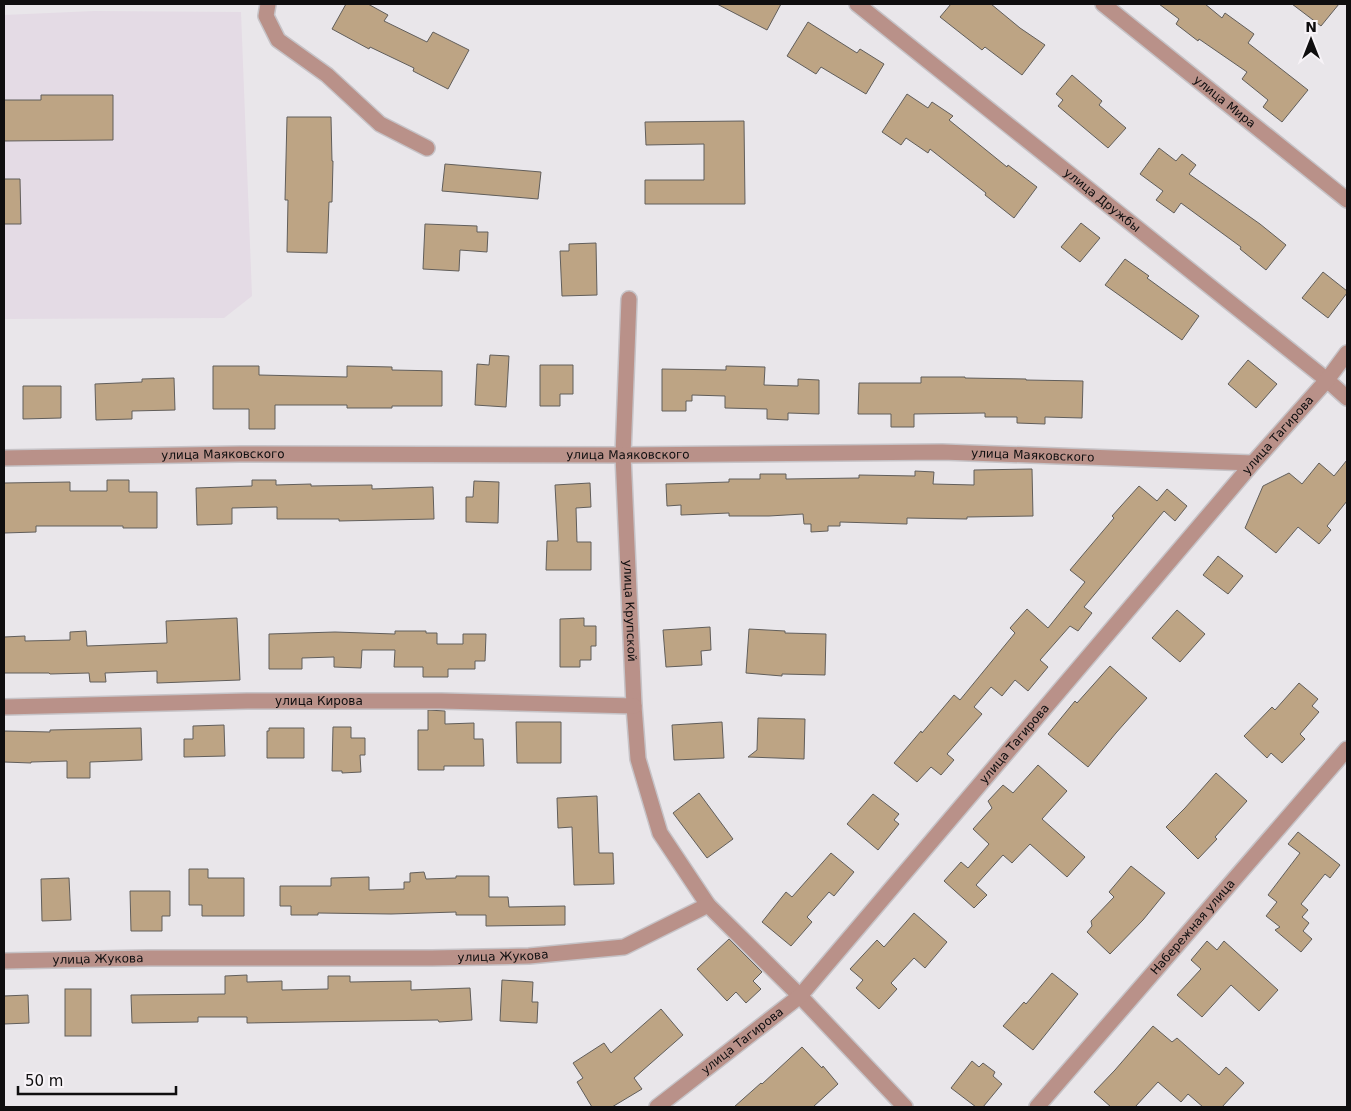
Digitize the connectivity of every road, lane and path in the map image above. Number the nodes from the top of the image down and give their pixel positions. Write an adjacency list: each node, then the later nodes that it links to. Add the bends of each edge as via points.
1 (268, 4): 4 (street, via 266,16 278,40 327,75 380,124)
2 (857, 4): 8 (street, улица Дружбы)
3 (1103, 4): 5 (street, улица Мира)
4 (427, 148)
5 (1347, 200)
6 (628, 299): 10 (street, улица Крупской)
7 (1347, 353): 8 (street, улица Тагирова)
8 (1327, 380): 9 (street, улица Дружбы); 12 (street, улица Тагирова)
9 (1347, 398)
10 (623, 455): 11 (street, улица Маяковского, via 240,454); 12 (street, улица Маяковского, via 942,452); 13 (street, улица Крупской)
11 (4, 458)
12 (1253, 463): 18 (street, улица Тагирова)
13 (634, 706): 14 (street, улица Кирова, via 441,701 247,701); 16 (street, улица Крупской, via 638,759 660,832)
14 (4, 707)
15 (1347, 749): 21 (street, Набережная улица)
16 (708, 905): 17 (street, улица Жукова, via 624,947 529,956); 18 (street)
17 (4, 961)
18 (800, 996): 19 (street, улица Тагирова); 20 (street)
19 (657, 1107)
20 (905, 1107)
21 (1038, 1107)

